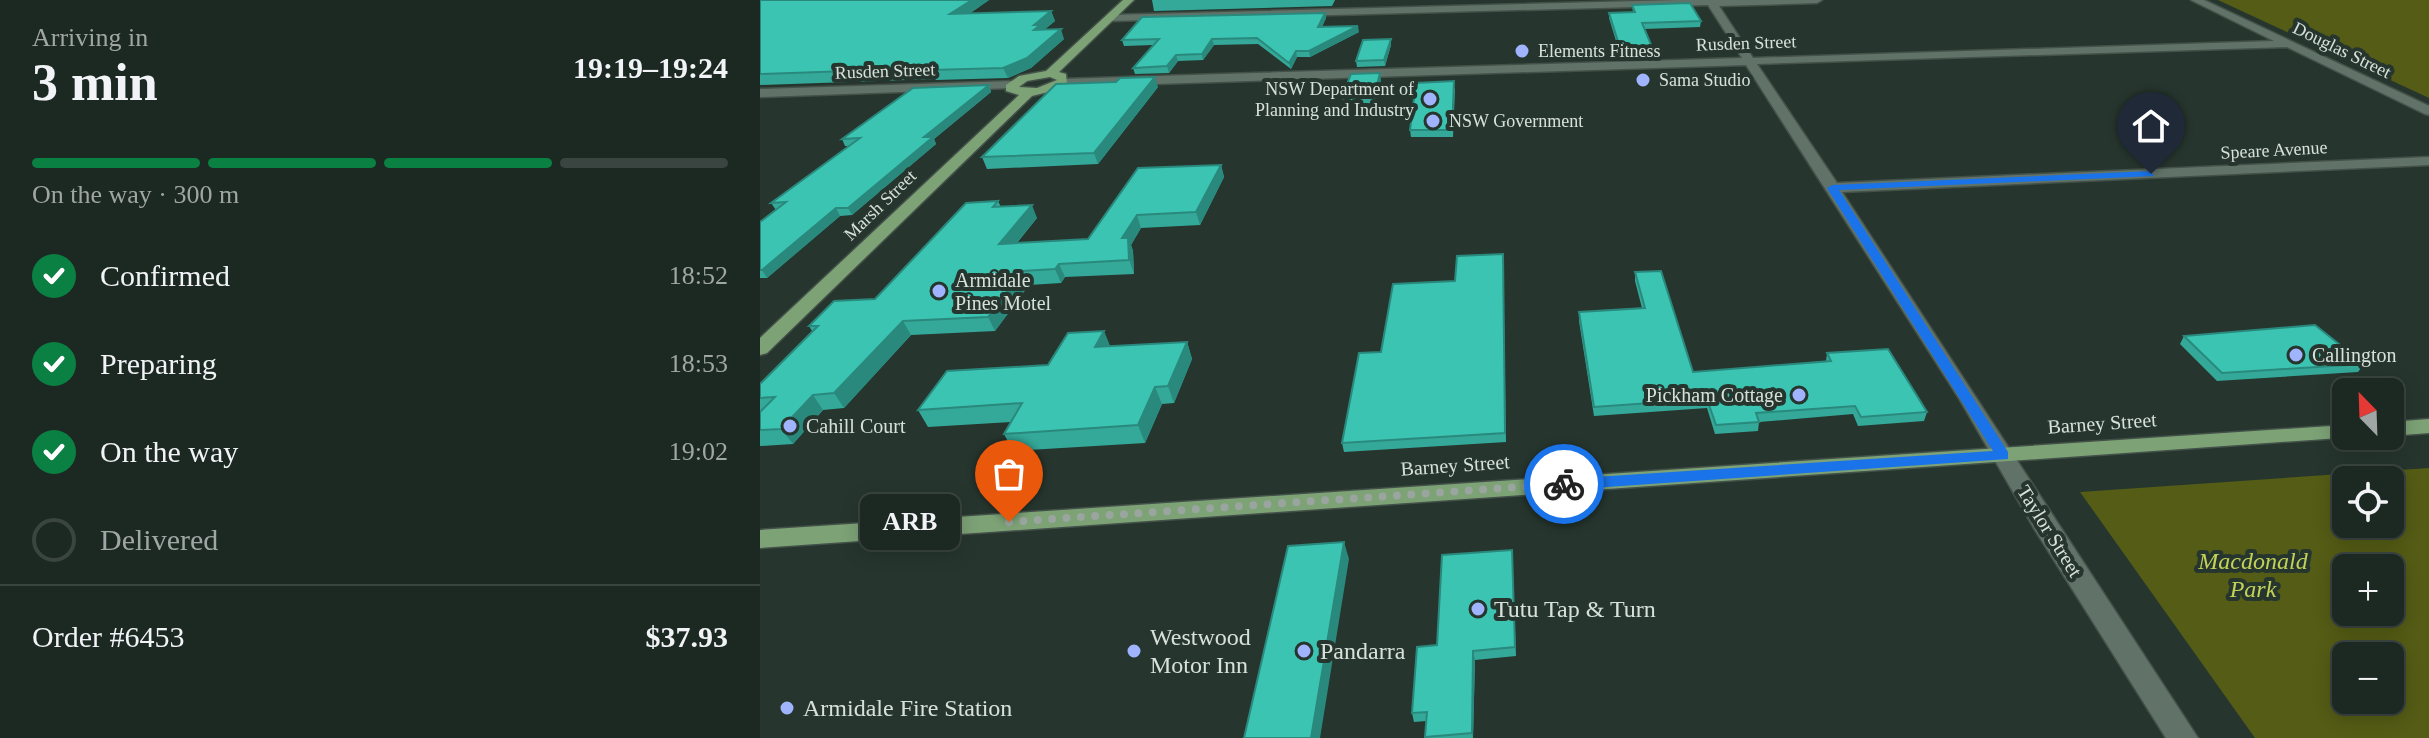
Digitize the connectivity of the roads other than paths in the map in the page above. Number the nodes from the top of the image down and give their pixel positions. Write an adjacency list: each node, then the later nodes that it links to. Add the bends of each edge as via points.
1 (1129, 0): 5 (main road)
2 (1817, 0): 4 (street)
3 (2196, 0): 6 (street, Douglas Street)
4 (1711, 2): 5 (street); 7 (street, Taylor Street)
5 (1110, 18): 8 (main road)
6 (2287, 44): 7 (street, Rusden Street); 12 (street, Douglas Street)
7 (1749, 61): 9 (street, Rusden Street); 14 (street, Taylor Street)
8 (1050, 74): 9 (main road, via 1062,76); 10 (main road, via 1031,76)
9 (1062, 83): 10 (main road)
10 (1020, 88): 11 (street, Rusden Street); 15 (main road, Marsh Street)
11 (760, 93)
12 (2429, 111)
13 (2429, 161): 14 (street, Speare Avenue)
14 (1832, 188): 19 (street, Taylor Street)
15 (760, 349)
16 (2429, 426): 17 (main road)
17 (2404, 428)
18 (2332, 433): 19 (main road, Barney Street)
19 (2003, 456): 20 (main road, Barney Street); 21 (street, Taylor Street)
20 (760, 539)
21 (2183, 738)

